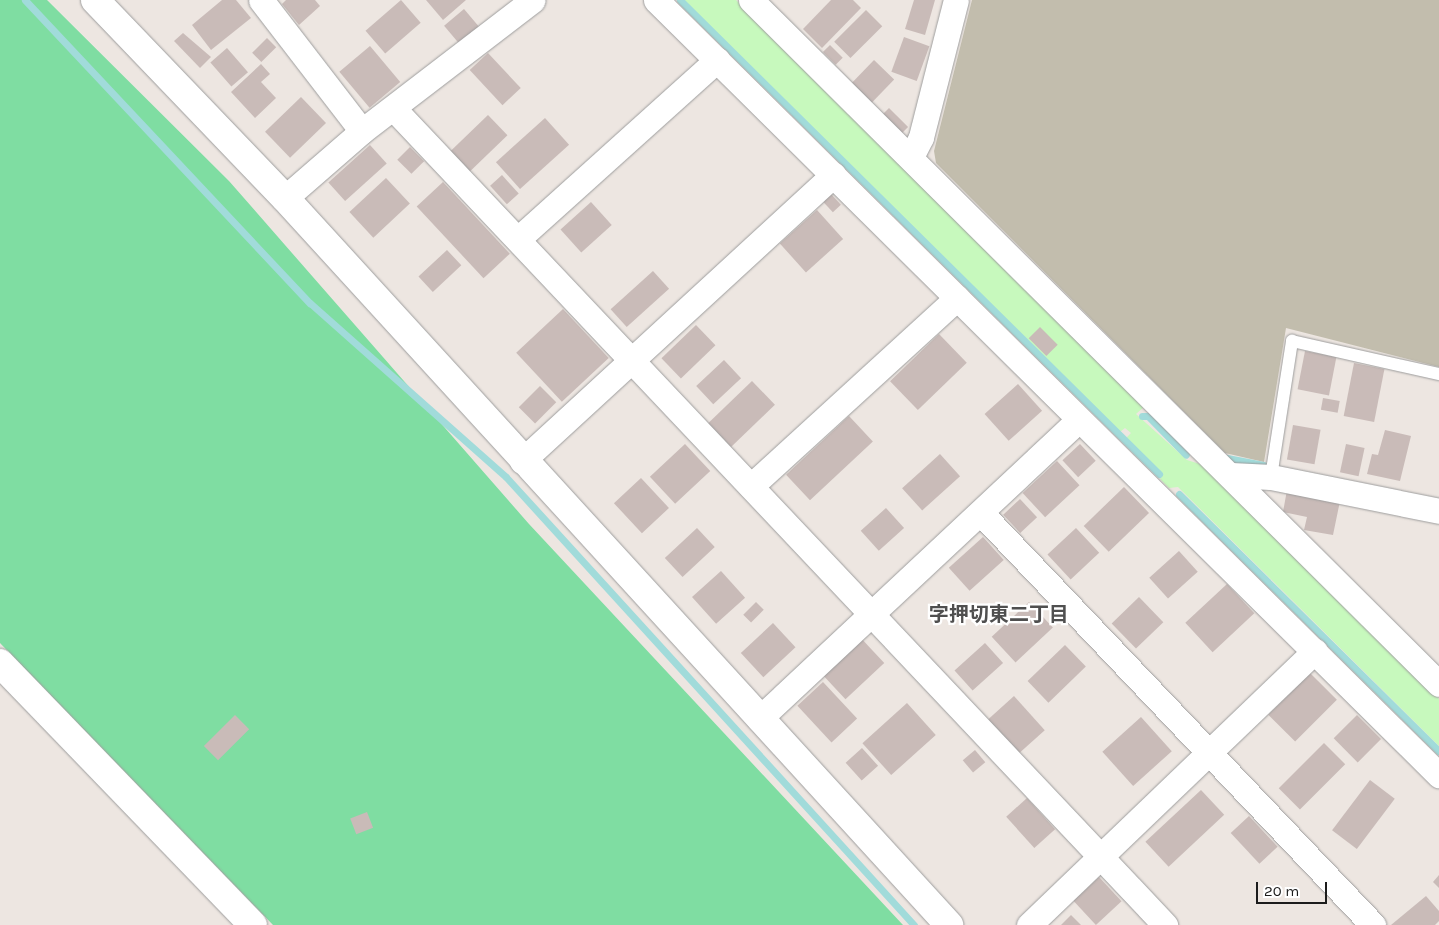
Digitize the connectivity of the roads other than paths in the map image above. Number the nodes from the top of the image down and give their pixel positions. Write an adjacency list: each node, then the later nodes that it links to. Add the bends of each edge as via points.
1 (95, 0): 12 (street)
2 (533, 0): 8 (street)
3 (656, 0): 7 (street)
4 (751, 0): 10 (street)
5 (956, 0): 10 (street, via 921,137)
6 (266, 2): 9 (street)
7 (716, 60): 11 (street); 13 (street)
8 (394, 109): 9 (street); 13 (street)
9 (362, 131): 12 (street)
10 (911, 156): 19 (street)
11 (833, 175): 14 (street); 15 (street)
12 (285, 198): 18 (street)
13 (518, 239): 15 (street)
14 (957, 298): 17 (street); 21 (street)
15 (632, 360): 18 (street); 21 (street)
16 (1439, 374): 20 (lane, via 1292,341)
17 (1079, 420): 23 (street); 25 (street)
18 (522, 461): 28 (street)
19 (1231, 475): 20 (street); 27 (street)
20 (1271, 476): 22 (street)
21 (750, 486): 24 (street)
22 (1439, 511)
23 (981, 513): 24 (street); 29 (street)
24 (872, 612): 28 (street); 31 (street)
25 (1315, 651): 29 (street); 30 (street)
26 (0, 663): 32 (street)
27 (1439, 684)
28 (759, 718): 33 (street)
29 (1210, 752): 31 (street); 36 (street)
30 (1439, 775)
31 (1099, 855): 34 (street); 35 (street)
32 (253, 925)
33 (949, 925)
34 (1029, 925)
35 (1165, 925)
36 (1373, 925)

